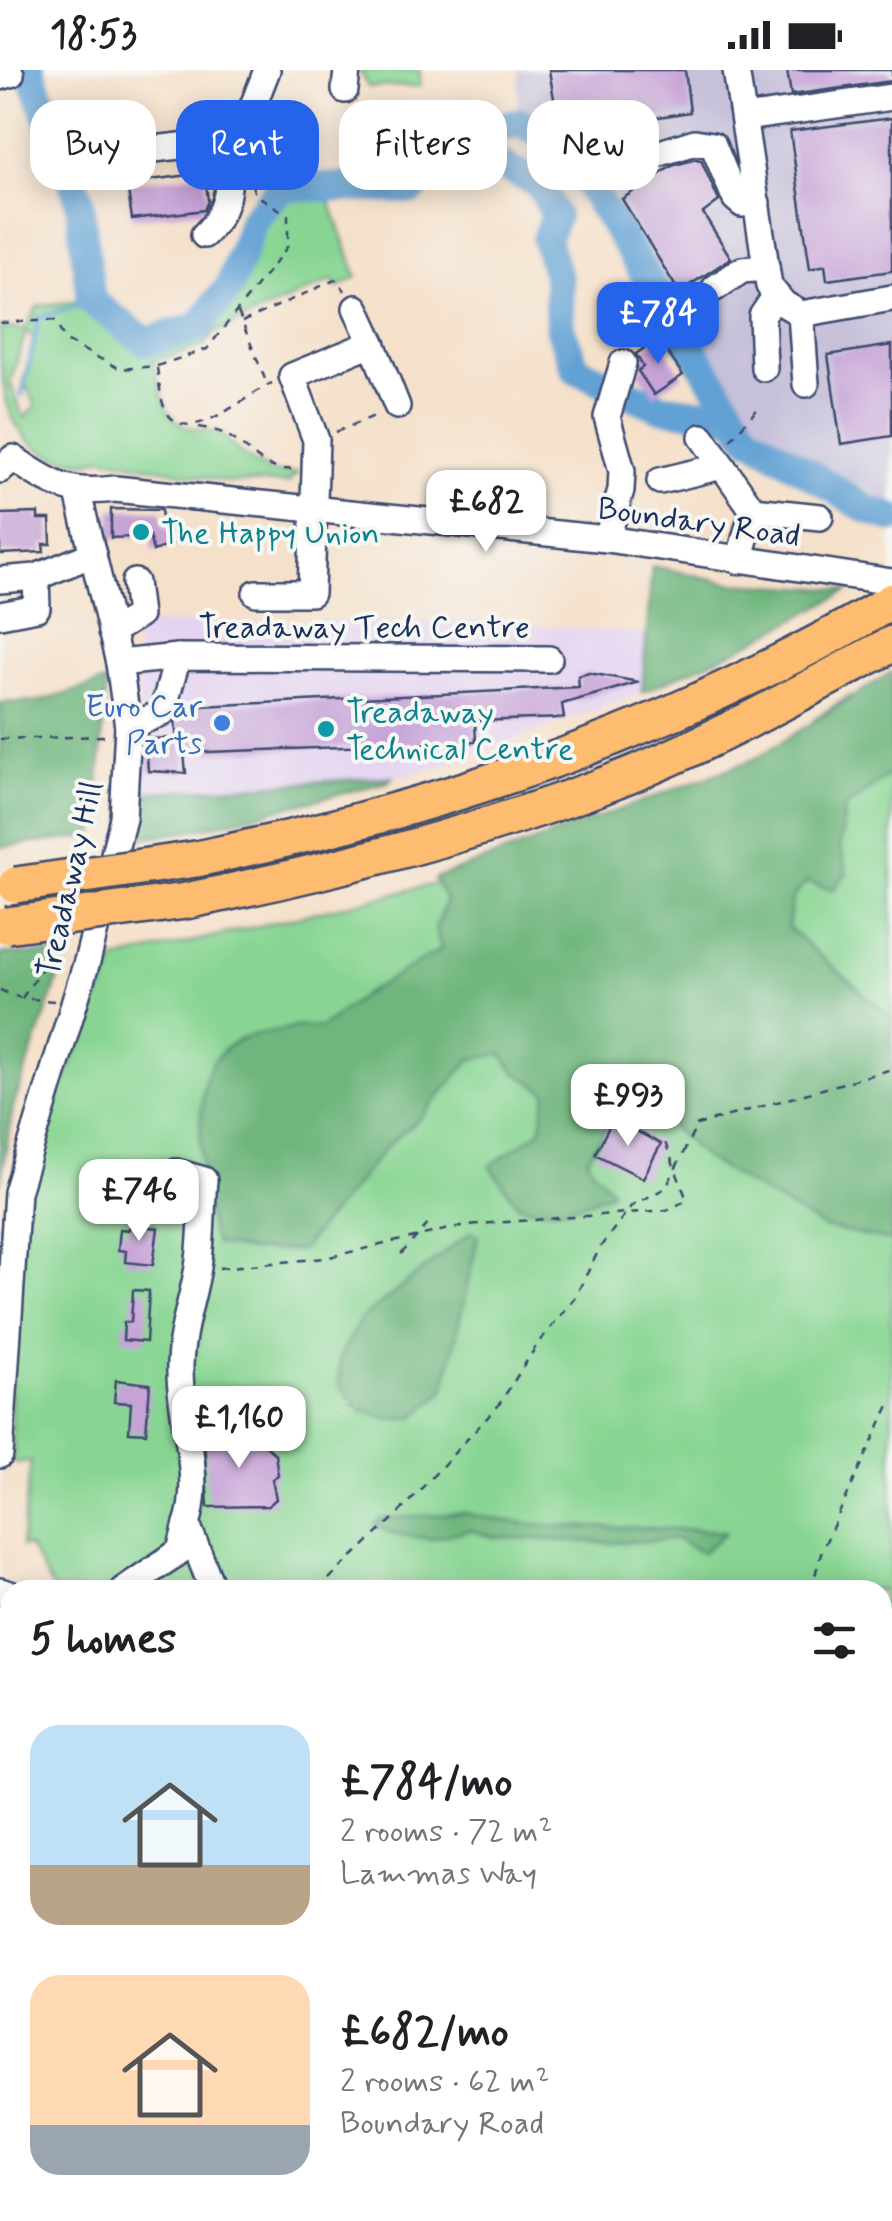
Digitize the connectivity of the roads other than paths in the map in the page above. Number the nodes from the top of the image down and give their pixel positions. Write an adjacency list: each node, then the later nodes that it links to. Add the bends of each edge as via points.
1 (267, 70): 4 (street)
2 (736, 70): 5 (street)
3 (892, 97): 5 (street)
4 (255, 100)
5 (744, 118): 8 (street)
6 (660, 153): 8 (street, via 694,142 713,145 735,198)
7 (228, 190): 9 (street, via 221,218)
8 (757, 204): 10 (street)
9 (204, 235)
10 (766, 268): 11 (street, via 742,270); 12 (street)
11 (715, 288)
12 (776, 294): 15 (street); 18 (street, via 762,316)
13 (892, 298): 15 (street)
14 (356, 308): 16 (street)
15 (801, 314): 19 (street)
16 (372, 343): 20 (street); 27 (street, via 292,376 316,440)
17 (623, 363): 29 (street, via 607,417 622,490)
18 (764, 368)
19 (806, 384)
20 (397, 406)
21 (702, 437): 23 (street)
22 (4, 457): 25 (street)
23 (722, 466): 24 (street); 26 (street)
24 (660, 481)
25 (78, 493): 27 (street, Boundary Road, via 116,489); 30 (street, Treadaway Hill)
26 (752, 510): 28 (street); 31 (street)
27 (311, 511): 29 (street, Boundary Road); 36 (street, via 311,593)
28 (820, 518)
29 (607, 540): 31 (street, Boundary Road)
30 (92, 554): 32 (street); 39 (street, Treadaway Hill)
31 (739, 560): 35 (street, Boundary Road)
32 (36, 577): 33 (street); 38 (street, via 37,608)
33 (0, 580)
34 (135, 582): 39 (street, via 139,615)
35 (892, 582)
36 (256, 594)
37 (892, 600): 45 (highway, bridge, via 656,722 500,782 287,840)
38 (0, 616)
39 (111, 632): 43 (street, Treadaway Hill)
40 (892, 644): 46 (highway, bridge, via 720,734 599,787 356,861 186,900)
41 (178, 656): 42 (street, Treadaway Tech Centre); 43 (street, Treadaway Tech Centre); 44 (street, Treadaway Tech Centre, via 162,714)
42 (549, 660)
43 (119, 663): 44 (street, Treadaway Hill)
44 (128, 731): 48 (street, Treadaway Hill, via 123,818 17,1192)
45 (8, 886)
46 (3, 925)
47 (176, 1172): 49 (street, via 204,1180 198,1272 183,1328 180,1399 194,1506)
48 (0, 1455)
49 (188, 1524): 50 (street, via 180,1551); 51 (street)
50 (138, 1580)
51 (209, 1580)

